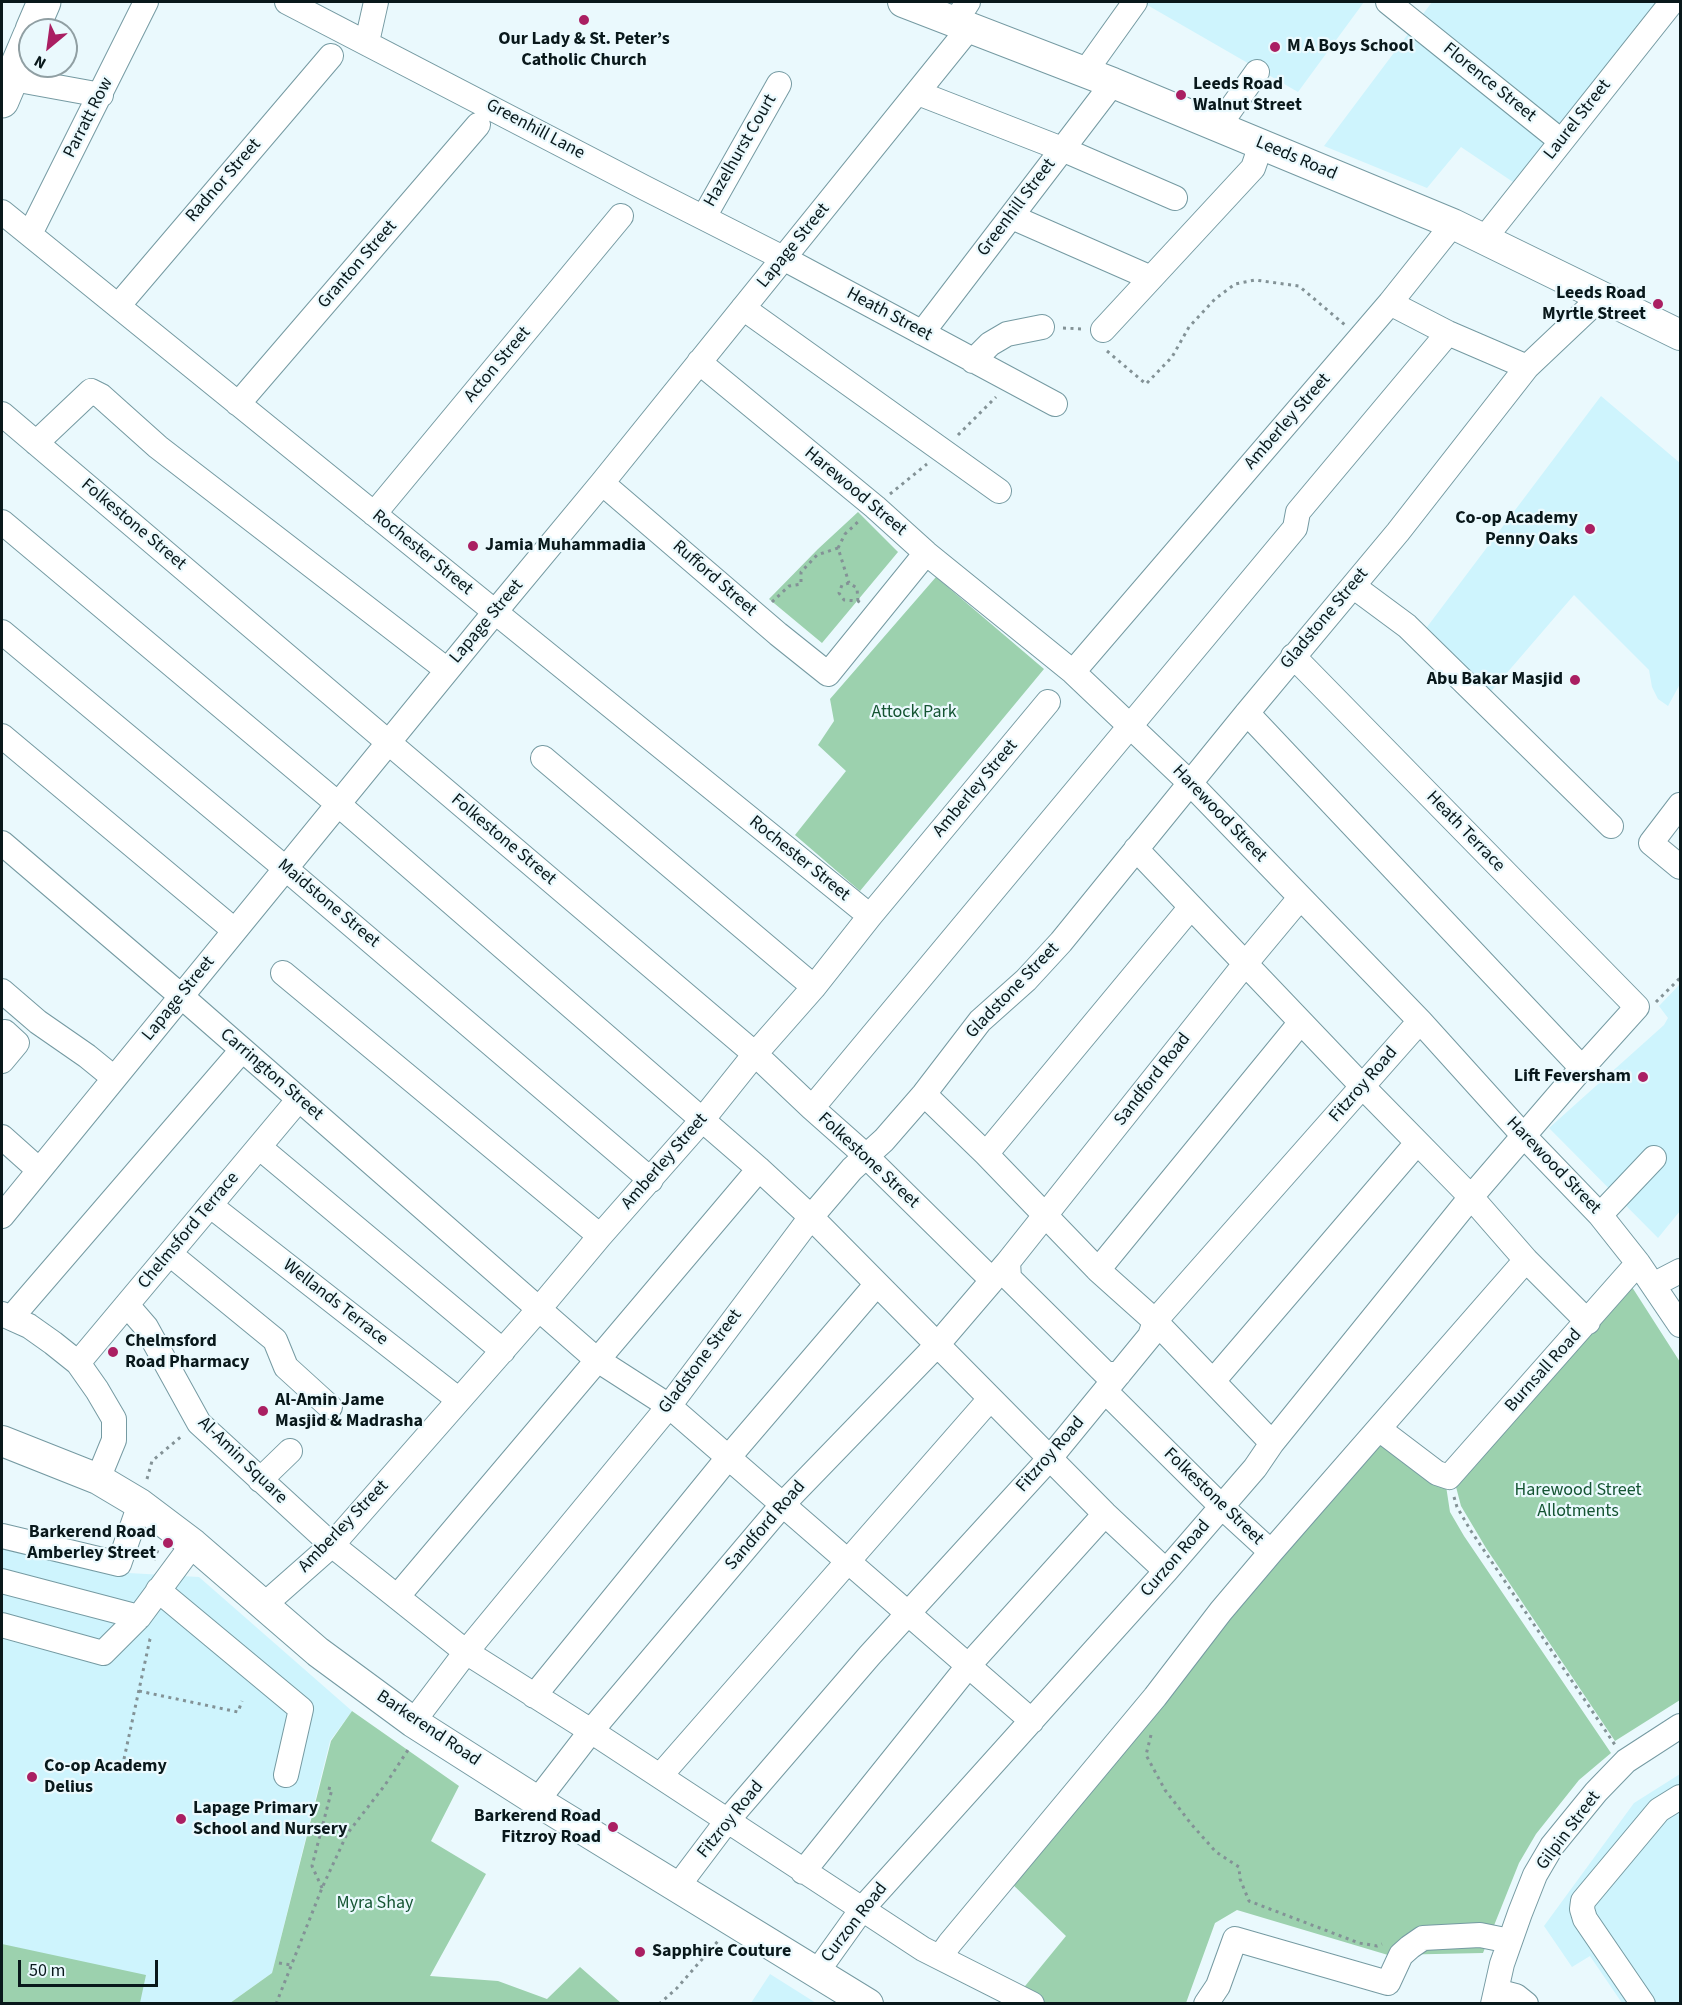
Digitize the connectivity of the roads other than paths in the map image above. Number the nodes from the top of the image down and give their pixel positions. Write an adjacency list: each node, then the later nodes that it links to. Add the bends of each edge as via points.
1 (44, 2): 10 (highway)
2 (146, 2): 20 (street, Parratt Row)
3 (288, 2): 11 (street, Greenhill Lane)
4 (376, 2): 11 (street)
5 (903, 2): 9 (main road, Leeds Road)
6 (1135, 2): 14 (street)
7 (1388, 2): 23 (street, Florence Street)
8 (1672, 2): 23 (street, Laurel Street)
9 (964, 17): 14 (main road, Leeds Road); 19 (street, Lapage Street)
10 (37, 18)
11 (367, 42): 29 (street, Greenhill Lane)
12 (332, 56): 38 (street, Radnor Street)
13 (18, 59): 18 (highway)
14 (1085, 72): 16 (main road, Leeds Road)
15 (1257, 72): 22 (street)
16 (1113, 83): 22 (main road, Leeds Road); 25 (street, Greenhill Street)
17 (779, 84): 29 (street, Hazelhurst Court)
18 (5, 86): 20 (street)
19 (918, 93): 25 (street); 34 (street, Lapage Street)
20 (100, 95): 32 (street, Parratt Row)
21 (478, 125): 48 (street, Granton Street)
22 (1218, 127): 24 (main road, Leeds Road)
23 (1562, 141): 33 (street, Laurel Street)
24 (1261, 145): 31 (main road, Leeds Road); 35 (street, via 1253,168)
25 (1062, 149): 26 (street); 30 (street, Greenhill Street)
26 (1175, 198)
27 (2, 212): 32 (street, Rochester Street)
28 (621, 216): 54 (street, Acton Street)
29 (704, 217): 34 (street, Greenhill Lane)
30 (1012, 217): 35 (street); 42 (street, Greenhill Street)
31 (1453, 224): 33 (main road, Leeds Road); 37 (street, Amberley Street)
32 (30, 234): 38 (street, Rochester Street)
33 (1484, 239): 36 (main road, Leeds Road)
34 (783, 258): 39 (street, Lapage Street); 42 (street, Heath Street)
35 (1151, 278): 41 (street)
36 (1601, 297): 44 (main road, Leeds Road); 47 (street, Gladstone Street)
37 (1390, 303): 43 (street); 62 (street, Amberley Street)
38 (117, 306): 48 (street, Rochester Street)
39 (743, 308): 46 (street, Lapage Street); 53 (street)
40 (1042, 327): 45 (street, via 1007,334)
41 (1103, 330)
42 (922, 333): 45 (street, Heath Street)
43 (1448, 333): 47 (street); 65 (street, via 1298,512 1294,528)
44 (1680, 335)
45 (974, 360): 49 (street, Heath Street)
46 (699, 362): 52 (street, Lapage Street); 56 (street, Harewood Street)
47 (1527, 367): 57 (street, Gladstone Street)
48 (238, 404): 54 (street, Rochester Street)
49 (1055, 404)
50 (2, 414): 51 (street, Folkestone Street)
51 (36, 443): 61 (street, via 91,391 101,396 158,447); 67 (street, Folkestone Street)
52 (602, 483): 56 (street, Rufford Street, via 828,674); 58 (street, Lapage Street)
53 (999, 491)
54 (374, 514): 58 (street, Rochester Street)
55 (2, 522): 70 (street)
56 (926, 553): 62 (street, Harewood Street)
57 (1353, 586): 60 (street, Gladstone Street); 72 (street, via 1407,626)
58 (495, 612): 61 (street, Lapage Street); 79 (street, Rochester Street)
59 (2, 632): 76 (street, Maidstone Street)
60 (1293, 656): 64 (street, Gladstone Street); 86 (street, Heath Terrace)
61 (447, 670): 67 (street, Lapage Street)
62 (1073, 672): 65 (street, Harewood Street)
63 (1048, 702): 79 (street, Amberley Street)
64 (1247, 712): 69 (street, Gladstone Street); 93 (street)
65 (1131, 727): 69 (street, Harewood Street); 98 (street)
66 (2, 736): 80 (street)
67 (388, 742): 70 (street, Lapage Street); 91 (street, Folkestone Street)
68 (543, 758): 83 (street)
69 (1190, 783): 74 (street, Gladstone Street); 77 (street, Harewood Street)
70 (338, 804): 76 (street, Lapage Street); 99 (street)
71 (1680, 805): 75 (street, via 1651,843)
72 (1611, 826)
73 (2, 843): 85 (street, Carrington Street)
74 (1137, 849): 78 (street); 96 (street, Gladstone Street, via 1061,942 980,1021)
75 (1680, 867)
76 (285, 868): 80 (street, Lapage Street); 109 (street, Maidstone Street)
77 (1300, 898): 81 (street, Sandford Road); 87 (street, Harewood Street)
78 (1191, 907): 81 (street); 104 (street)
79 (870, 916): 83 (street, Amberley Street)
80 (234, 930): 85 (street, Lapage Street)
81 (1245, 964): 88 (street); 114 (street, Sandford Road)
82 (283, 973): 116 (street)
83 (814, 987): 91 (street, Amberley Street)
84 (2, 991): 94 (street)
85 (181, 996): 90 (street, Carrington Street); 94 (street, Lapage Street)
86 (1637, 1007): 93 (street, Curzon Road)
87 (1420, 1021): 95 (street, Fitzroy Road); 100 (street, Harewood Street)
88 (1301, 1022): 95 (street); 120 (street)
89 (5, 1032): 92 (street, via 17,1043)
90 (242, 1050): 97 (street, Carrington Street); 127 (street)
91 (755, 1054): 98 (street, Folkestone Street); 99 (street, Amberley Street)
92 (2, 1061)
93 (1582, 1068): 100 (street, Curzon Road)
94 (114, 1078): 108 (street, Lapage Street)
95 (1363, 1087): 102 (street); 128 (street, Fitzroy Road)
96 (924, 1094): 104 (street); 106 (street, Gladstone Street, via 884,1140)
97 (299, 1099): 103 (street, Chelmsford Terrace); 126 (street, Carrington Street)
98 (812, 1108): 106 (street, Folkestone Street)
99 (703, 1119): 107 (street); 109 (street, Amberley Street)
100 (1523, 1135): 110 (street, Curzon Road); 112 (street, Harewood Street)
101 (2, 1137): 108 (street)
102 (1417, 1143): 110 (street); 135 (street)
103 (259, 1147): 111 (street, Chelmsford Terrace); 132 (street)
104 (986, 1154): 114 (street)
105 (1654, 1158): 112 (street)
106 (858, 1162): 115 (street, Gladstone Street); 122 (street, Folkestone Street)
107 (759, 1169): 115 (street); 133 (street)
108 (39, 1170): 113 (street, Lapage Street)
109 (651, 1180): 116 (street, Amberley Street)
110 (1471, 1197): 118 (street); 143 (street, Curzon Road)
111 (210, 1206): 117 (street, Chelmsford Terrace); 138 (street, Wellands Terrace)
112 (1600, 1215): 119 (street, Harewood Street)
113 (2, 1216)
114 (1046, 1216): 120 (street); 122 (street, Sandford Road)
115 (811, 1217): 123 (street); 139 (street, Gladstone Street)
116 (600, 1236): 126 (street, Amberley Street)
117 (170, 1254): 125 (street, Chelmsford Terrace); 140 (street, via 275,1340 286,1367)
118 (1526, 1260): 129 (street); 141 (street)
119 (1638, 1263): 124 (street, Harewood Street); 129 (street, Burnsall Road)
120 (1098, 1270): 128 (street)
121 (1680, 1271): 124 (street)
122 (1003, 1274): 131 (street, Sandford Road); 136 (street, Folkestone Street, via 1106,1374)
123 (876, 1285): 131 (street); 146 (street)
124 (1653, 1285): 130 (street, Harewood Street)
125 (127, 1305): 134 (street, Chelmsford Terrace); 148 (street, Al-Amin Square, via 146,1328 199,1423)
126 (539, 1309): 132 (street, Amberley Street); 133 (street, Carrington Street)
127 (6, 1316): 134 (street, via 28,1326)
128 (1155, 1321): 135 (street); 136 (street, Fitzroy Road, via 1150,1336)
129 (1588, 1322): 141 (street, Burnsall Road, via 1449,1477 1437,1473)
130 (1680, 1325)
131 (937, 1345): 137 (street); 150 (street, Sandford Road)
132 (503, 1351): 138 (street, Amberley Street)
133 (596, 1359): 139 (street, Carrington Street); 161 (street)
134 (78, 1363): 147 (street, via 114,1419 114,1440)
135 (1214, 1380): 143 (street)
136 (1105, 1391): 145 (street, Fitzroy Road); 151 (street, Folkestone Street)
137 (990, 1399): 145 (street); 157 (street)
138 (459, 1400): 155 (street, Amberley Street)
139 (669, 1406): 146 (street, Carrington Street); 166 (street, Gladstone Street)
140 (330, 1407)
141 (1379, 1429): 156 (street)
142 (2, 1441): 147 (main road, Barkerend Road)
143 (1272, 1443): 151 (street, Curzon Road)
144 (290, 1451): 148 (street)
145 (1050, 1458): 152 (street); 163 (street, Fitzroy Road)
146 (727, 1459): 150 (street, Carrington Street); 168 (street)
147 (98, 1479): 149 (main road, Barkerend Road)
148 (260, 1480): 155 (street, Al-Amin Square)
149 (140, 1504): 153 (street, via 119,1564); 154 (main road, Barkerend Road)
150 (783, 1504): 157 (street, Carrington Street); 172 (street, Sandford Road)
151 (1222, 1507): 156 (street, Folkestone Street); 158 (street, Curzon Road)
152 (1105, 1514): 158 (street); 167 (street)
153 (2, 1536)
154 (193, 1544): 160 (street); 162 (main road, Barkerend Road)
155 (332, 1545): 161 (street, Al-Amin Square); 162 (street, Amberley Street)
156 (1271, 1552): 182 (street)
157 (848, 1561): 163 (street, Carrington Street); 174 (street)
158 (1166, 1571): 169 (street, Curzon Road)
159 (2, 1581): 164 (street)
160 (158, 1590): 164 (street); 173 (street, via 301,1709)
161 (397, 1597): 166 (street, Al-Amin Square)
162 (264, 1605): 170 (main road, Barkerend Road, via 318,1652)
163 (909, 1613): 167 (street, Carrington Street); 177 (street, Fitzroy Road)
164 (139, 1617): 165 (street, via 104,1653)
165 (2, 1625)
166 (466, 1652): 168 (street, Al-Amin Square); 170 (street, Gladstone Street)
167 (969, 1665): 169 (street, Carrington Street); 178 (street)
168 (534, 1696): 172 (street, Al-Amin Square)
169 (1032, 1721): 180 (street, Curzon Road)
170 (418, 1725): 176 (main road, Barkerend Road)
171 (1680, 1726): 181 (street, Gilpin Street, via 1626,1761 1552,1846 1535,1875)
172 (591, 1731): 174 (street, Al-Amin Square); 176 (street, Sandford Road)
173 (286, 1775)
174 (660, 1776): 177 (street, Al-Amin Square)
175 (1680, 1797): 190 (street, via 1659,1810 1583,1901 1585,1919)
176 (537, 1801): 179 (main road, Barkerend Road)
177 (727, 1821): 178 (street, Al-Amin Square); 179 (street, Fitzroy Road)
178 (804, 1872): 180 (street, Al-Amin Square)
179 (678, 1886): 183 (main road, Barkerend Road)
180 (862, 1909): 182 (street, Al-Amin Square); 183 (street, Curzon Road)
181 (1510, 1941): 184 (street, Gilpin Street); 188 (street, via 1479,1935 1423,1938 1401,1955 1388,1983 1235,1939 1218,1986)
182 (940, 1957): 185 (street, Al-Amin Square)
183 (817, 1972): 186 (main road, Barkerend Road)
184 (1495, 1997): 189 (street, via 1516,1996)
185 (1006, 1999): 187 (street, Al-Amin Square)
186 (868, 2004)
187 (1032, 2004)
188 (1206, 2004)
189 (1526, 2004)
190 (1643, 2004)

